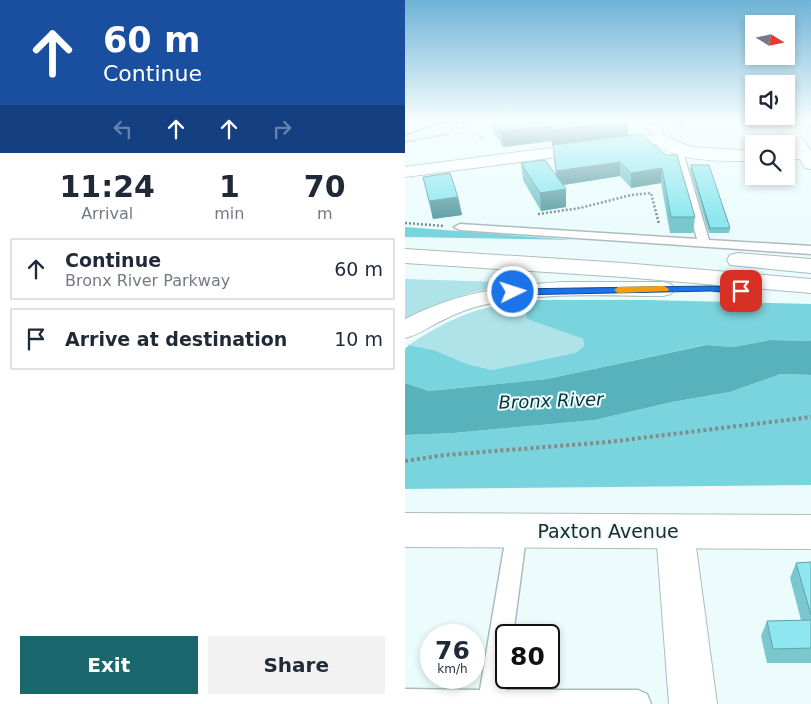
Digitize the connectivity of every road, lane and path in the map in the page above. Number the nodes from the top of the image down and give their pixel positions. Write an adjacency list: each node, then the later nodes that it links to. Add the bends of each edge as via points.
1 (586, 153): 4 (main road)
2 (675, 153): 18 (lane, via 680,159)
3 (707, 153): 5 (main road)
4 (574, 154): 8 (main road); 9 (main road)
5 (745, 156)
6 (795, 157): 7 (main road)
7 (808, 159)
8 (405, 172)
9 (405, 182)
10 (538, 214): 16 (path, via 580,208 631,194 651,193)
11 (431, 220): 12 (path, via 434,225)
12 (405, 223)
13 (554, 223): 15 (lane)
14 (460, 227): 15 (lane)
15 (561, 234): 16 (lane)
16 (664, 241): 18 (lane)
17 (405, 244): 21 (main road, via 558,248)
18 (704, 244): 19 (lane)
19 (811, 250)
20 (405, 256): 23 (main road)
21 (811, 266)
22 (405, 272): 24 (main road)
23 (811, 286)
24 (711, 288): 25 (main road); 26 (main road, via 513,292 458,304)
25 (811, 297)
26 (405, 330)
27 (811, 417): 28 (path, via 608,442)
28 (405, 461)
29 (405, 530): 30 (main road, Paxton Avenue)
30 (517, 530): 31 (main road, Paxton Avenue); 34 (lane)
31 (675, 532): 32 (main road, Paxton Avenue); 36 (main road)
32 (811, 532)
33 (405, 702): 34 (lane)
34 (491, 703): 35 (lane)
35 (638, 703)
36 (693, 704)

